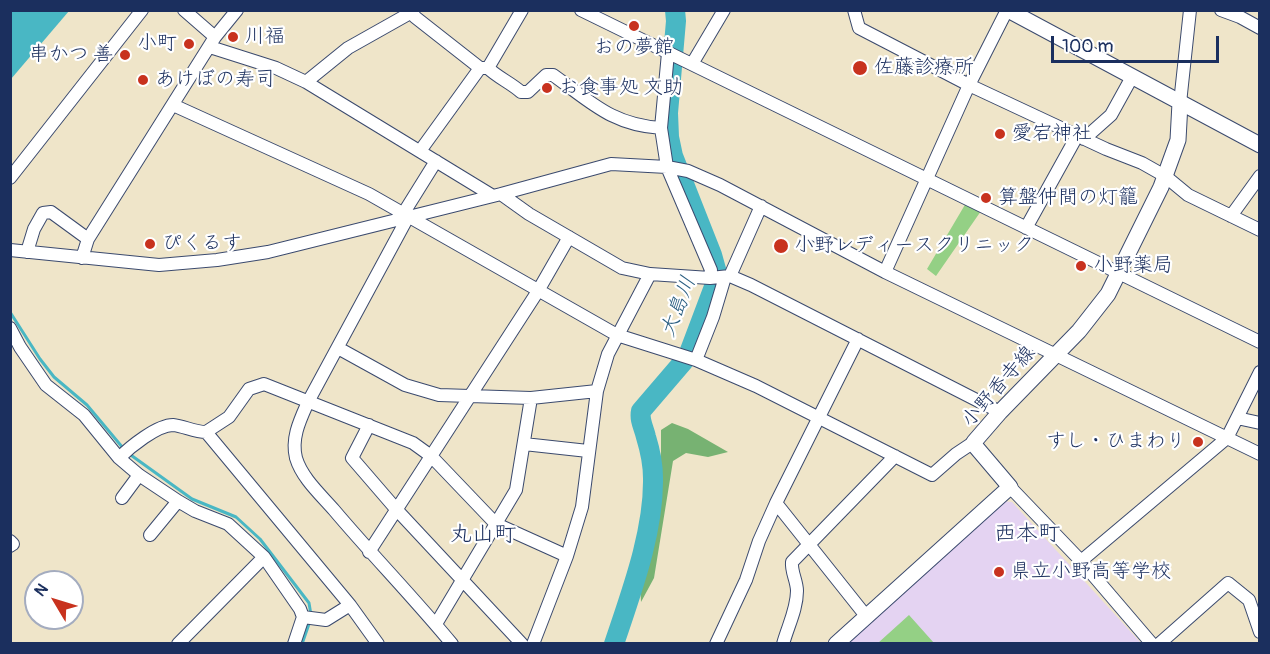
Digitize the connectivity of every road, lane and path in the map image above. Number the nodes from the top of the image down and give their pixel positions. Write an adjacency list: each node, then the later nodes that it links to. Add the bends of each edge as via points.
1 (142, 10): 31 (street)
2 (184, 10): 14 (street)
3 (237, 10): 14 (street)
4 (522, 10): 17 (street)
5 (581, 10): 15 (street)
6 (724, 10): 16 (street)
7 (854, 10): 20 (street, via 859,28)
8 (1007, 10): 18 (main road); 20 (street)
9 (1190, 10): 21 (street)
10 (1221, 10): 12 (street)
11 (411, 11): 17 (street); 19 (street, via 348,48)
12 (1245, 15): 13 (street)
13 (1260, 28)
14 (213, 42): 19 (street); 22 (street)
15 (668, 53): 16 (street); 23 (street)
16 (692, 64): 32 (street)
17 (484, 68): 23 (street, via 521,92 528,92 546,75 553,75 617,120); 26 (street)
18 (1132, 77): 21 (main road); 24 (street, via 1111,115)
19 (306, 82): 26 (street)
20 (969, 85): 24 (street); 32 (street)
21 (1180, 103): 25 (main road); 29 (main road, 小野香寺線, via 1178,140)
22 (173, 105): 35 (street, via 359,190); 40 (street)
23 (661, 128): 28 (street)
24 (1080, 137): 29 (street, via 1142,162); 37 (street)
25 (1260, 145)
26 (420, 151): 27 (street)
27 (436, 161): 33 (street); 35 (street)
28 (667, 167): 33 (street, via 611,164); 34 (street, via 688,171); 47 (street, via 711,270)
29 (1165, 176): 36 (street, via 1188,195); 46 (main road, 小野香寺線)
30 (1260, 176): 36 (street)
31 (10, 178)
32 (927, 180): 37 (street); 44 (street)
33 (497, 195): 35 (street); 39 (street)
34 (761, 206): 44 (street); 47 (street)
35 (405, 216): 43 (street, via 268,252 217,260 159,265); 48 (street); 53 (street)
36 (1231, 216): 38 (street)
37 (1026, 228): 46 (street)
38 (1260, 230)
39 (569, 237): 45 (street, via 622,268); 48 (street)
40 (88, 239): 42 (street, via 51,212 43,213); 43 (street)
41 (10, 250): 42 (street)
42 (27, 252): 43 (street)
43 (82, 258)
44 (885, 272): 54 (street)
45 (650, 274): 47 (street); 50 (street)
46 (1118, 274): 52 (street); 54 (main road, 小野香寺線, via 1108,294 1079,331)
47 (722, 277): 51 (street); 55 (street, via 713,317)
48 (538, 291): 50 (street); 58 (street)
49 (10, 328): 71 (street, via 46,385)
50 (617, 335): 55 (street); 57 (street)
51 (858, 339): 61 (street); 62 (street)
52 (1260, 342)
53 (338, 348): 58 (street, via 420,390 439,395); 60 (street)
54 (1054, 355): 61 (main road, 小野香寺線); 67 (street)
55 (696, 360): 62 (street)
56 (1260, 372): 63 (street)
57 (597, 391): 59 (street); 70 (street)
58 (469, 395): 59 (street); 73 (street)
59 (531, 398): 69 (street)
60 (308, 402): 65 (street); 66 (street, via 264,384 256,385 229,417); 86 (street, via 295,437 298,465)
61 (1000, 412): 68 (main road, 小野香寺線)
62 (818, 417): 74 (street); 79 (street)
63 (1237, 418): 64 (street); 67 (street)
64 (1260, 423)
65 (369, 425): 73 (street, via 413,443); 80 (street, via 352,458)
66 (206, 432): 71 (street, via 172,425); 91 (street)
67 (1227, 438): 72 (street); 89 (street)
68 (974, 442): 74 (street, via 932,475); 76 (main road, 小野香寺線)
69 (524, 444): 70 (street); 81 (street, via 516,490)
70 (588, 451): 87 (street, via 582,507)
71 (123, 453): 75 (street)
72 (1260, 454)
73 (431, 456): 80 (street); 81 (street)
74 (895, 456): 84 (street)
75 (139, 475): 77 (street); 78 (street)
76 (1010, 487): 89 (street); 92 (main road)
77 (122, 498)
78 (178, 501): 82 (street); 88 (street, via 228,524)
79 (776, 503): 84 (street); 96 (street)
80 (396, 509): 86 (street); 90 (street)
81 (496, 524): 87 (street); 90 (street)
82 (150, 535)
83 (10, 541): 85 (street)
84 (810, 545): 92 (street); 103 (street, via 792,562 796,599)
85 (10, 546)
86 (369, 552): 94 (street)
87 (567, 556): 102 (street)
88 (264, 557): 93 (street); 97 (street)
89 (1081, 561): 105 (street)
90 (463, 580): 94 (street); 101 (street)
91 (350, 605): 93 (street, via 326,620); 99 (street)
92 (866, 616): 104 (main road)
93 (308, 618): 98 (street)
94 (436, 624): 100 (street)
95 (1260, 632): 106 (street, via 1249,600 1228,583)
96 (720, 642)
97 (178, 644)
98 (294, 644)
99 (378, 644)
100 (452, 644)
101 (522, 644)
102 (532, 644)
103 (783, 644)
104 (836, 644)
105 (1152, 644)
106 (1159, 644)

